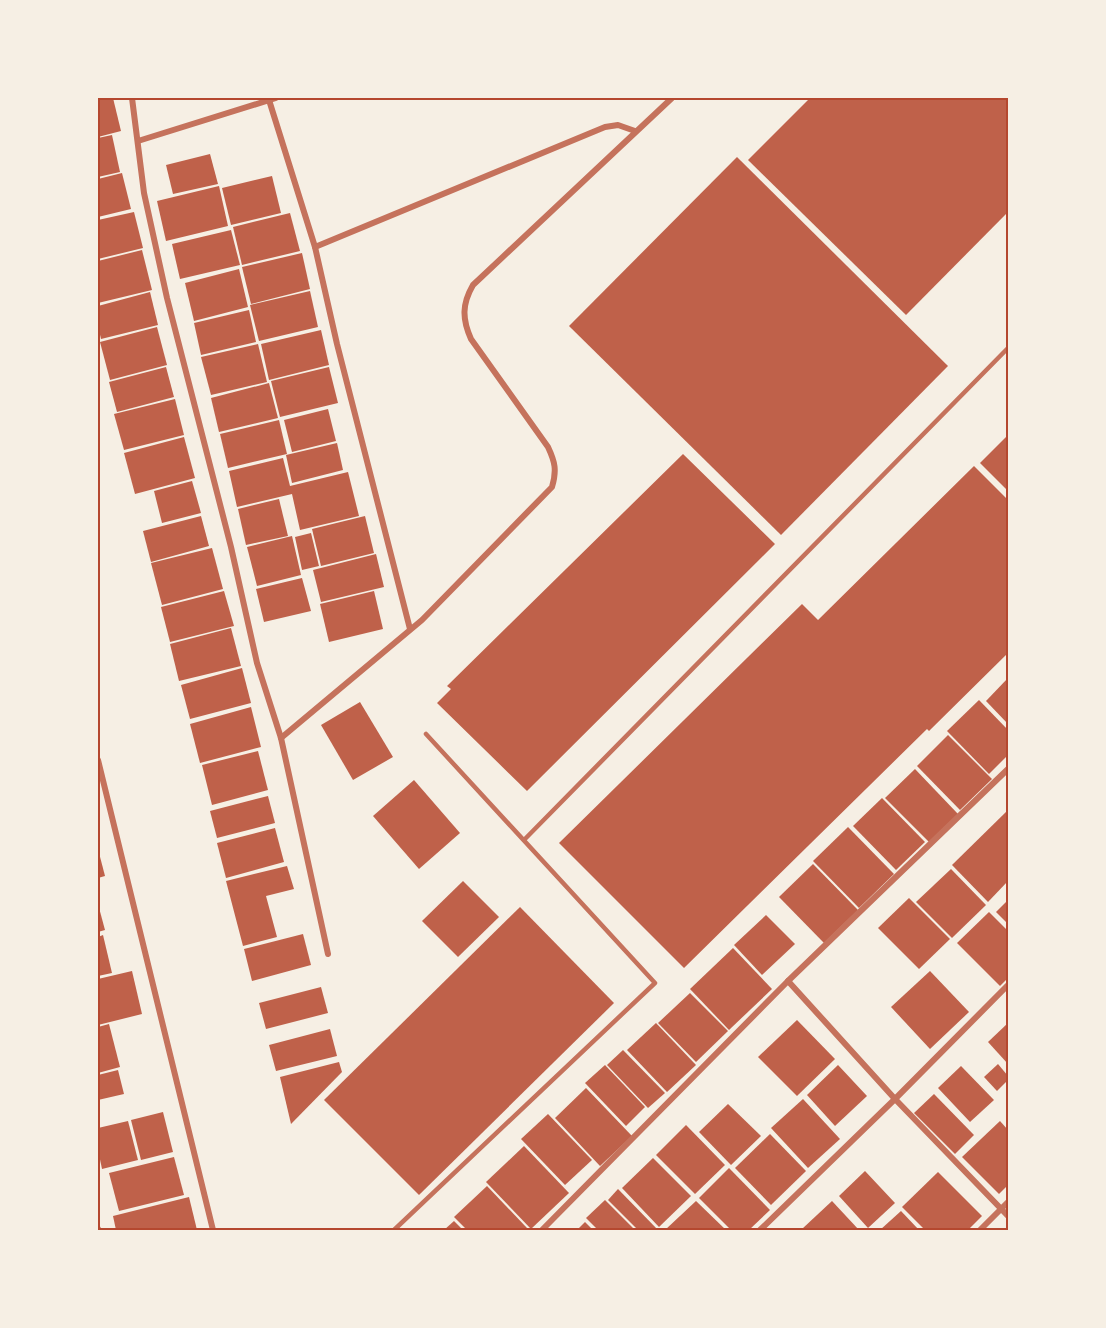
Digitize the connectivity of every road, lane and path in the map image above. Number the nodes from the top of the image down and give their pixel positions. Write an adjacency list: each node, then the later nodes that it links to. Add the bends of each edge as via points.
1 (132, 98): 6 (street)
2 (276, 98): 4 (street)
3 (672, 98): 5 (street)
4 (269, 100): 6 (street); 7 (street)
5 (635, 131): 7 (street, via 618,124 605,127); 9 (street, via 473,285 466,297 463,313 471,339 548,447 555,462 555,475 552,487)
6 (138, 141): 11 (street, via 144,193 167,298 257,663)
7 (315, 247): 9 (street)
8 (1008, 348): 14 (lane)
9 (410, 629): 11 (street)
10 (426, 734): 14 (lane)
11 (281, 738): 15 (street)
12 (98, 760): 22 (street)
13 (1008, 769): 16 (street)
14 (524, 840): 23 (lane, via 655,983)
15 (328, 954)
16 (788, 981): 18 (street); 24 (street)
17 (1008, 985): 18 (street)
18 (895, 1099): 20 (street); 25 (street)
19 (1008, 1202): 20 (street)
20 (1001, 1209): 21 (street); 26 (street)
21 (1008, 1216)
22 (213, 1230)
23 (394, 1230)
24 (542, 1230)
25 (760, 1230)
26 (980, 1230)

